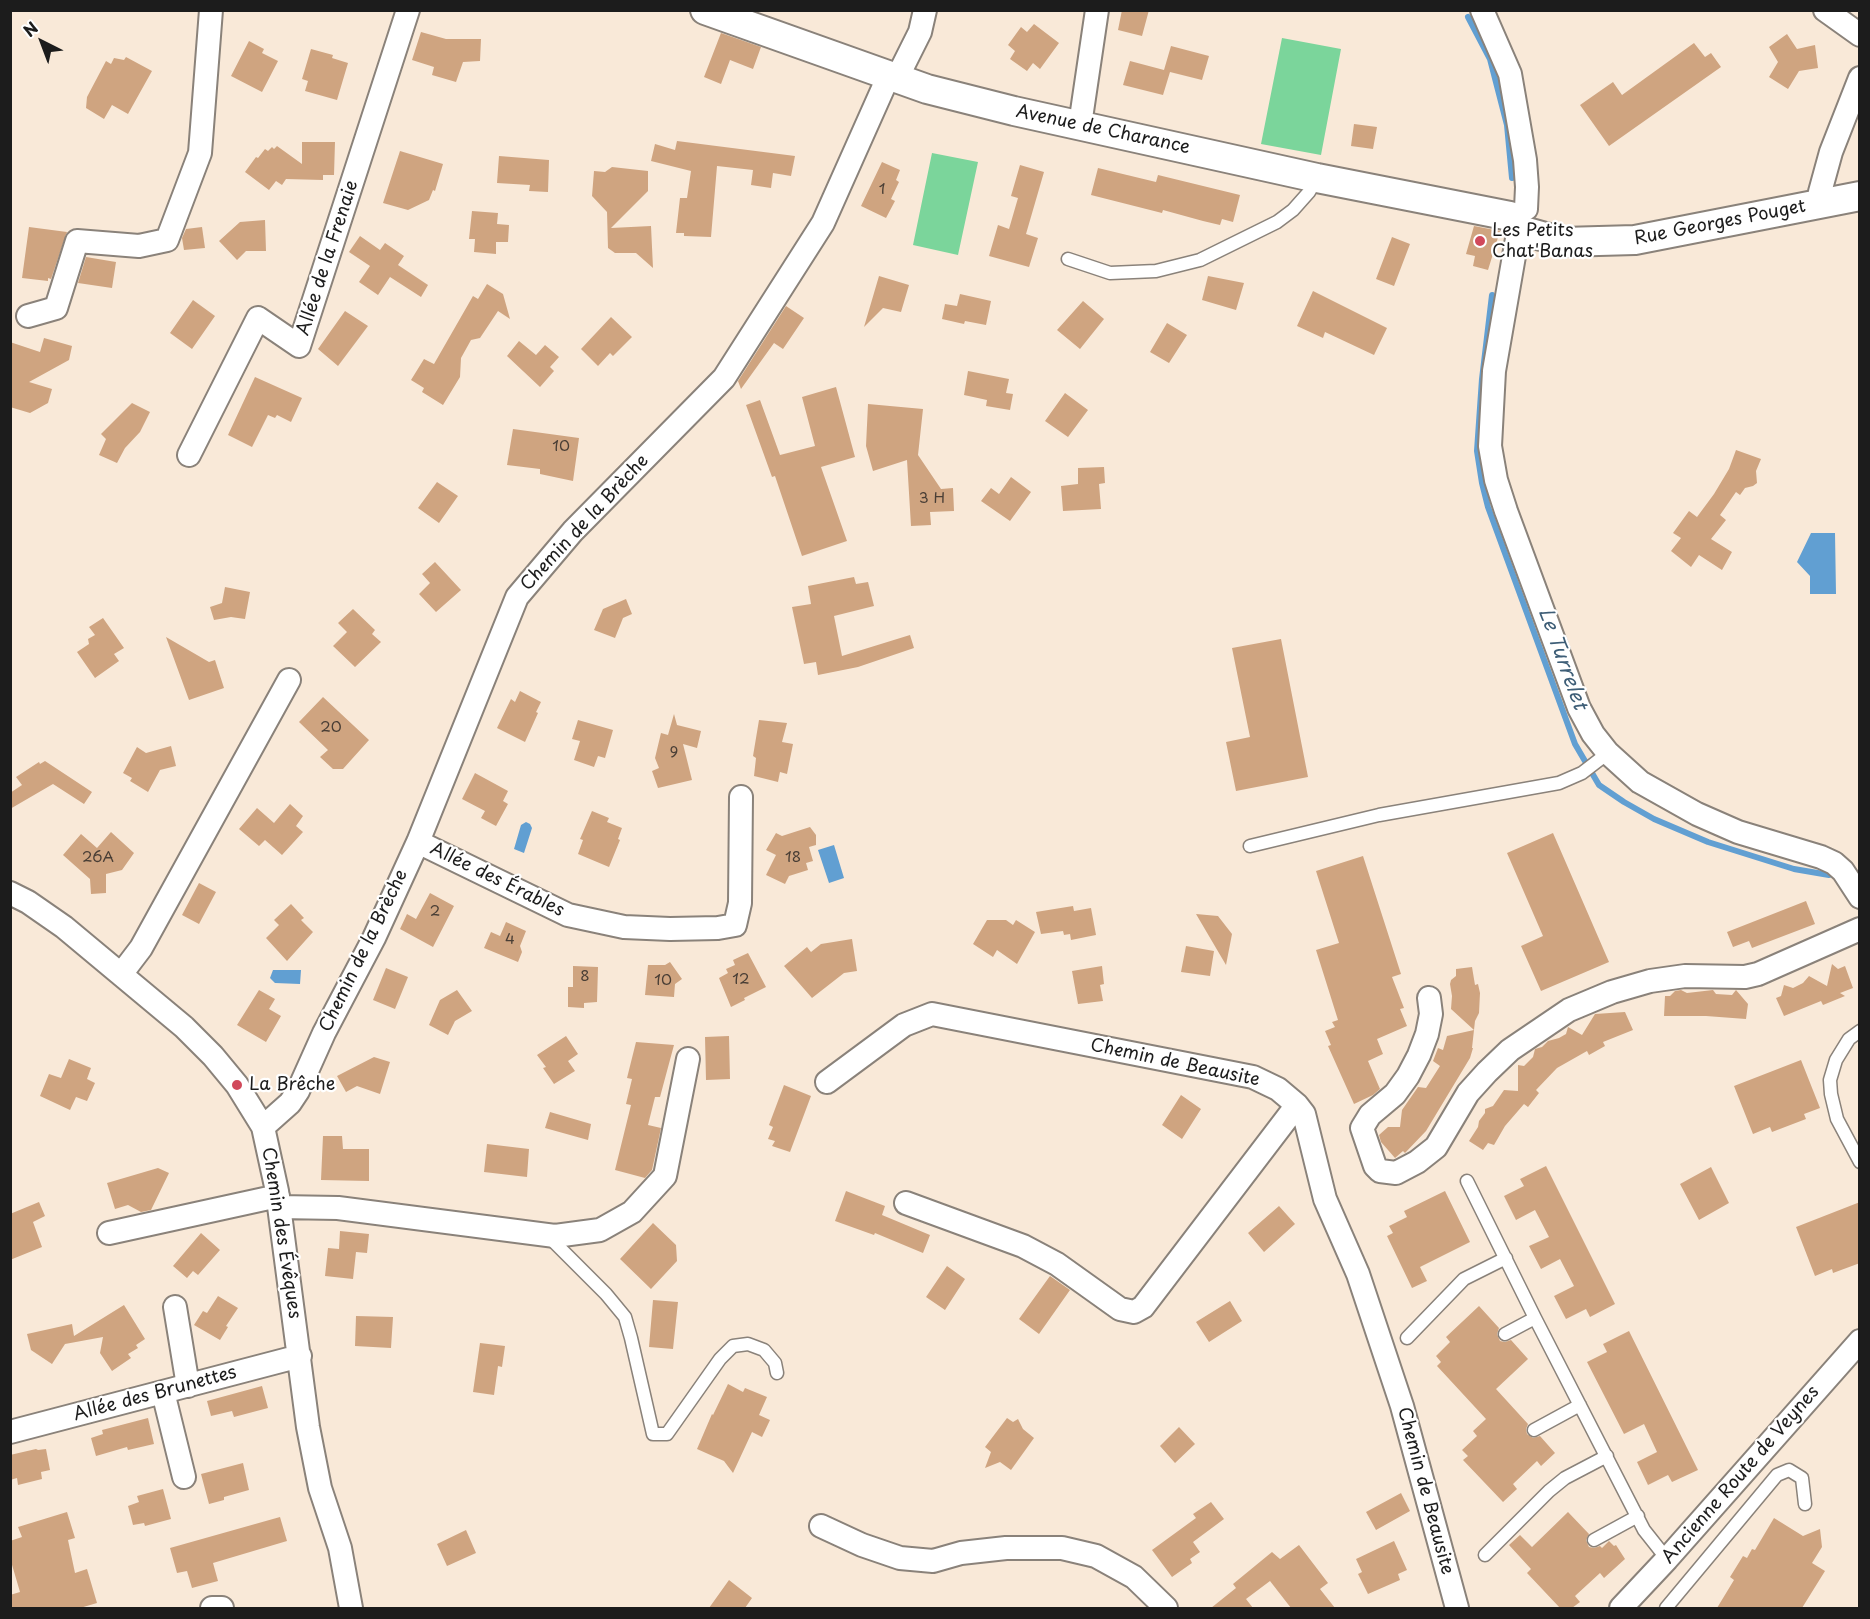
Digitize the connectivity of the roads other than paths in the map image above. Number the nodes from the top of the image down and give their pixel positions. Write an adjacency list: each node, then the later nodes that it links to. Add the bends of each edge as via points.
1 (211, 10): 17 (street, via 200,153 167,240 140,246 77,241 56,308)
2 (408, 10): 18 (street, Allée de la Frenaie, via 299,346 258,318)
3 (925, 10): 9 (street, Chemin de la Brèche, via 920,32)
4 (1097, 10): 11 (street)
5 (1482, 10): 15 (street, via 1510,74 1525,160)
6 (1825, 10): 8 (street)
7 (723, 13): 9 (street, Avenue de Charance)
8 (1860, 35)
9 (893, 76): 11 (street, Avenue de Charance, via 927,89); 22 (street, Chemin de la Brèche, via 823,223 724,378 573,531 517,597)
10 (1860, 78): 14 (street, via 1831,152)
11 (1080, 125): 12 (street, Avenue de Charance)
12 (1317, 178): 15 (street, Avenue de Charance); 16 (lane, via 1304,198 1277,222 1200,260 1156,271 1110,273)
13 (1860, 196): 14 (street, Rue Georges Pouget)
14 (1820, 204): 15 (street, Rue Georges Pouget, via 1635,240 1554,240)
15 (1523, 222): 20 (street, via 1494,371 1490,446 1506,511 1578,708)
16 (1068, 260)
17 (28, 316)
18 (189, 455)
19 (289, 680): 27 (street, via 141,948)
20 (1603, 758): 23 (lane, via 1558,783 1379,815); 25 (street, via 1697,814 1738,832 1833,863 1844,871)
21 (741, 797): 22 (street, Allée des Érables, via 741,903 735,925 718,928 624,927 568,915)
22 (418, 842): 33 (street, Chemin de la Brèche, via 298,1091)
23 (1250, 846)
24 (10, 893): 27 (street, Chemin des Évêques, via 64,927)
25 (1860, 897)
26 (1860, 929): 28 (street, via 1758,974 1685,975 1650,981 1569,1010 1510,1050 1487,1072 1468,1094 1436,1147 1396,1173 1380,1171 1362,1128 1370,1115 1395,1094 1419,1055 1431,1014)
27 (122, 974): 33 (street, Chemin des Évêques, via 213,1056)
28 (1429, 998)
29 (1860, 1031): 34 (lane, via 1849,1039 1836,1060 1830,1080 1837,1119)
30 (688, 1059): 39 (street, via 665,1176 632,1212 600,1230)
31 (827, 1082): 32 (street, Chemin de Beausite, via 904,1025 932,1014 1253,1077 1278,1089)
32 (1297, 1105): 37 (street, via 1143,1307 1134,1312 1120,1309 1057,1264 1023,1246); 65 (street, Chemin de Beausite, via 1304,1114 1325,1199 1358,1274 1402,1406)
33 (263, 1126): 36 (street, Chemin des Évêques)
34 (1860, 1162)
35 (1467, 1180): 40 (lane)
36 (278, 1201): 38 (street); 39 (street); 46 (street, Chemin des Évêques)
37 (906, 1203)
38 (109, 1233)
39 (547, 1235): 47 (lane, via 625,1317 653,1434 667,1434 733,1346 748,1344 764,1350 776,1363)
40 (1506, 1258): 42 (lane); 44 (lane, via 1464,1279)
41 (175, 1308): 48 (street)
42 (1535, 1318): 43 (lane); 50 (lane)
43 (1505, 1334)
44 (1407, 1338)
45 (1860, 1341): 60 (street, Ancienne Route de Veynes)
46 (300, 1356): 48 (street, Allée des Brunettes); 63 (street, Chemin des Évêques, via 320,1488 340,1548)
47 (777, 1373)
48 (188, 1386): 49 (street, Allée des Brunettes)
49 (163, 1392): 52 (street, Allée des Brunettes); 54 (street)
50 (1580, 1405): 51 (lane); 53 (lane)
51 (1534, 1430)
52 (10, 1432)
53 (1607, 1455): 56 (lane); 59 (lane, via 1549,1491)
54 (184, 1477)
55 (1805, 1504): 67 (lane, via 1802,1478 1789,1470 1777,1475)
56 (1638, 1516): 58 (lane); 60 (lane)
57 (820, 1526): 64 (street, via 900,1558 933,1561 962,1553 1017,1548 1062,1548 1096,1556 1134,1577)
58 (1594, 1540)
59 (1485, 1555)
60 (1667, 1559): 66 (street, Ancienne Route de Veynes)
61 (212, 1608): 62 (street)
62 (222, 1608)
63 (351, 1608)
64 (1166, 1608)
65 (1457, 1608)
66 (1621, 1608)
67 (1666, 1608)

